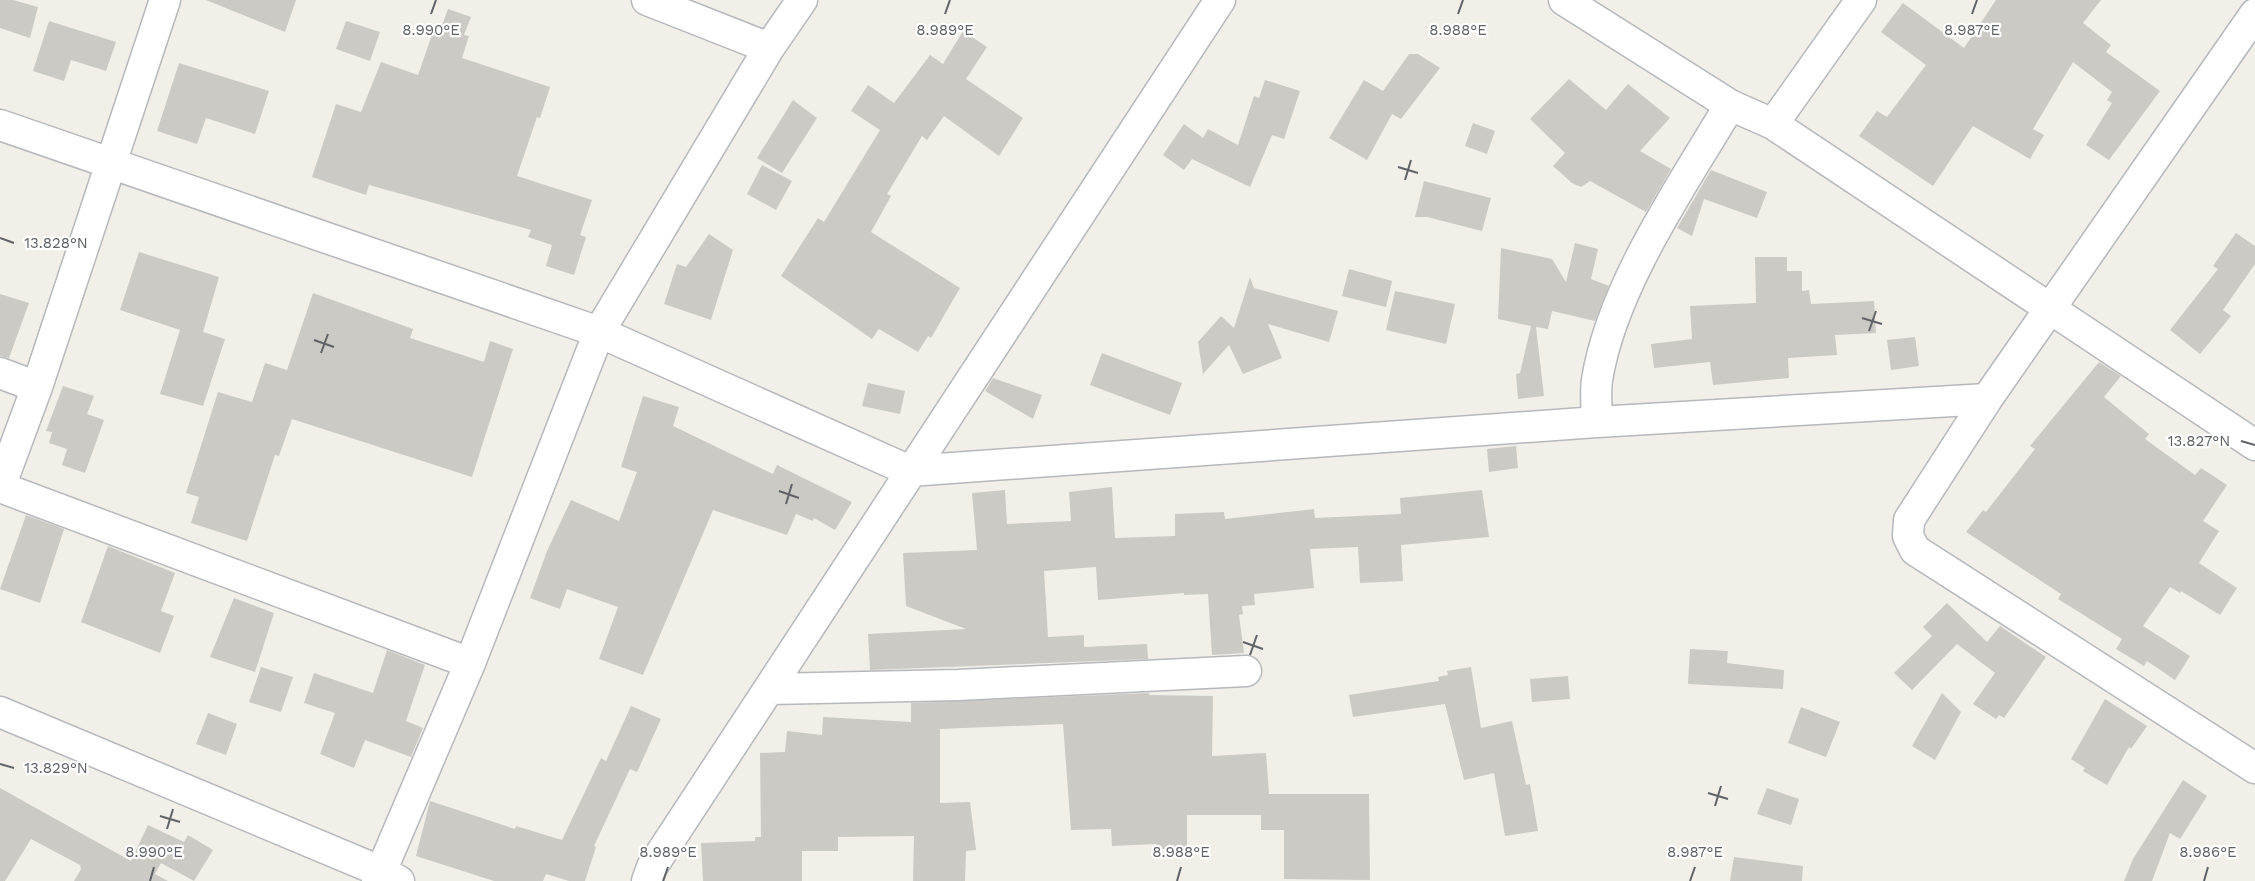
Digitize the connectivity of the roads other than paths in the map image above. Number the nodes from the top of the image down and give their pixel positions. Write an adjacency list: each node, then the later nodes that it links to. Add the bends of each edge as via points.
1 (165, 0): 12 (street)
2 (646, 0): 8 (street)
3 (802, 0): 8 (street)
4 (1220, 0): 20 (street)
5 (1564, 0): 9 (street)
6 (1861, 0): 10 (street)
7 (2255, 14): 13 (street)
8 (769, 48): 14 (street)
9 (1730, 105): 10 (street); 18 (street, via 1644,250 1612,328 1597,381)
10 (1773, 124): 13 (street)
11 (0, 125): 12 (street)
12 (110, 164): 14 (street); 16 (street)
13 (2051, 307): 17 (street); 19 (street)
14 (599, 332): 20 (street); 22 (street)
15 (0, 373): 16 (street)
16 (37, 387): 21 (street)
17 (1987, 399): 18 (street); 26 (street, via 1909,520 1908,536 1915,550)
18 (1597, 422): 20 (street)
19 (2255, 445)
20 (910, 471): 24 (street)
21 (0, 487): 22 (street)
22 (470, 663): 27 (street)
23 (1246, 671): 24 (street, via 958,686)
24 (770, 689): 28 (street, via 652,867)
25 (0, 712): 27 (street)
26 (2255, 768)
27 (386, 878)
28 (647, 881)

